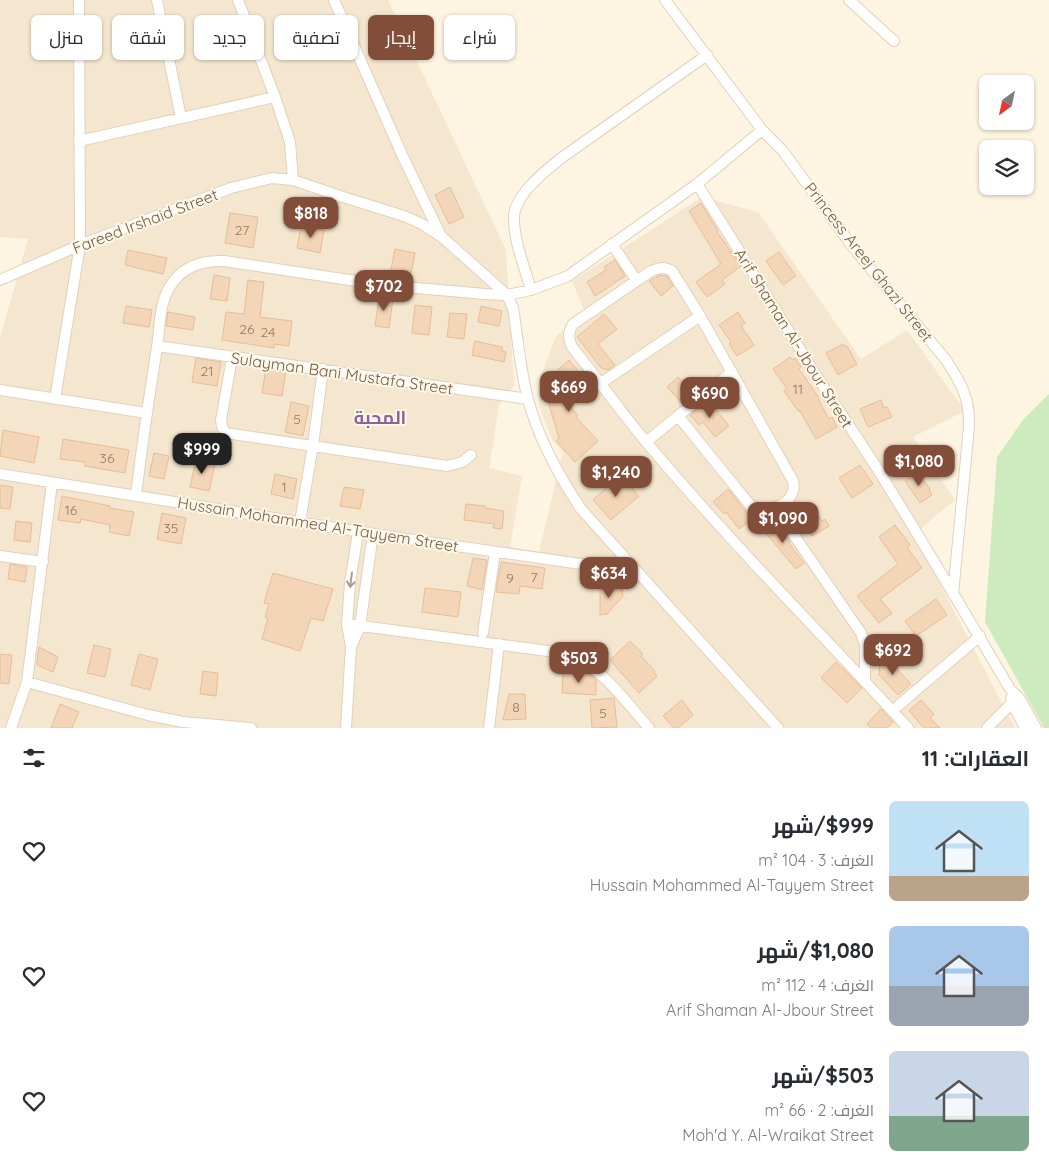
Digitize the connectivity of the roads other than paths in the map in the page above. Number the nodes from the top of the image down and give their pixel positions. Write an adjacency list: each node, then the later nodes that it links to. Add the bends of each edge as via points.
1 (79, 0): 12 (street)
2 (157, 0): 10 (street)
3 (238, 0): 9 (street)
4 (334, 0): 15 (street)
5 (665, 0): 8 (street, Princess Areej Ghazi Street)
6 (849, 0): 7 (street)
7 (894, 41)
8 (707, 56): 11 (street, Princess Areej Ghazi Street); 20 (street, via 560,159 526,189 513,217)
9 (275, 96): 10 (street); 13 (street, via 290,142)
10 (181, 118): 12 (street)
11 (762, 130): 14 (street); 47 (street, Princess Areej Ghazi Street, via 783,151 852,246 946,360 962,386 970,409)
12 (79, 141): 17 (street)
13 (293, 180): 15 (street, Fareed Irshaid Street, via 404,216); 17 (street, Fareed Irshaid Street, via 272,178 231,188)
14 (697, 184): 16 (street); 47 (street, Arif Shaman Al-Jbour Street)
15 (442, 237): 21 (street)
16 (612, 244): 19 (street); 20 (street, via 568,276)
17 (80, 245): 18 (street, Fareed Irshaid Street); 29 (street)
18 (0, 280)
19 (636, 280): 22 (street, via 651,270 666,268 672,271); 27 (street, via 573,324 569,332 572,347)
20 (531, 290): 21 (street)
21 (507, 295): 23 (street, via 382,285 224,261 204,262 188,267 168,288 162,305); 30 (street, via 513,308)
22 (700, 316): 26 (street); 27 (street)
23 (157, 346): 24 (street, Sulayman Bani Mustafa Street); 31 (street)
24 (232, 358): 25 (street, Sulayman Bani Mustafa Street); 34 (street, via 221,420 224,430 231,434)
25 (323, 369): 30 (street, Sulayman Bani Mustafa Street); 34 (street)
26 (732, 372): 32 (street); 39 (street, via 793,481 792,493)
27 (601, 383): 33 (street)
28 (0, 390): 29 (street)
29 (55, 399): 31 (street)
30 (528, 399): 46 (street, via 564,484 581,509)
31 (146, 413): 38 (street)
32 (678, 416): 33 (street); 39 (street, via 750,505 761,510)
33 (646, 442): 55 (street, via 741,550)
34 (313, 445): 35 (street, via 447,466 462,462); 40 (street)
35 (471, 455)
36 (0, 474): 37 (street, Hussain Mohammed Al-Tayyem Street)
37 (52, 483): 38 (street, Hussain Mohammed Al-Tayyem Street); 45 (street)
38 (136, 495): 40 (street, Hussain Mohammed Al-Tayyem Street)
39 (776, 509): 55 (street, via 861,633 865,645)
40 (300, 522): 41 (street, Hussain Mohammed Al-Tayyem Street)
41 (358, 532): 42 (street, Hussain Mohammed Al-Tayyem Street); 48 (street, one-way to 48)
42 (373, 534): 43 (street, Hussain Mohammed Al-Tayyem Street); 49 (street)
43 (495, 552): 46 (street, Hussain Mohammed Al-Tayyem Street); 50 (street)
44 (0, 556): 45 (street)
45 (43, 562): 54 (street)
46 (637, 572): 63 (street)
47 (953, 594): 51 (street)
48 (347, 624): 49 (street); 53 (street)
49 (360, 626): 52 (street); 53 (street)
50 (483, 633)
51 (980, 636): 56 (street); 57 (street)
52 (499, 644): 61 (street); 62 (street, via 570,654 585,662 604,677)
53 (351, 647): 60 (street)
54 (27, 682): 58 (street); 59 (street, via 157,717)
55 (865, 682): 57 (street)
56 (1016, 701): 65 (street); 66 (street); 67 (street)
57 (892, 711): 64 (street)
58 (11, 728)
59 (251, 728)
60 (346, 728)
61 (490, 728)
62 (649, 728)
63 (778, 728)
64 (908, 728)
65 (987, 728)
66 (1025, 728)
67 (1036, 728)

